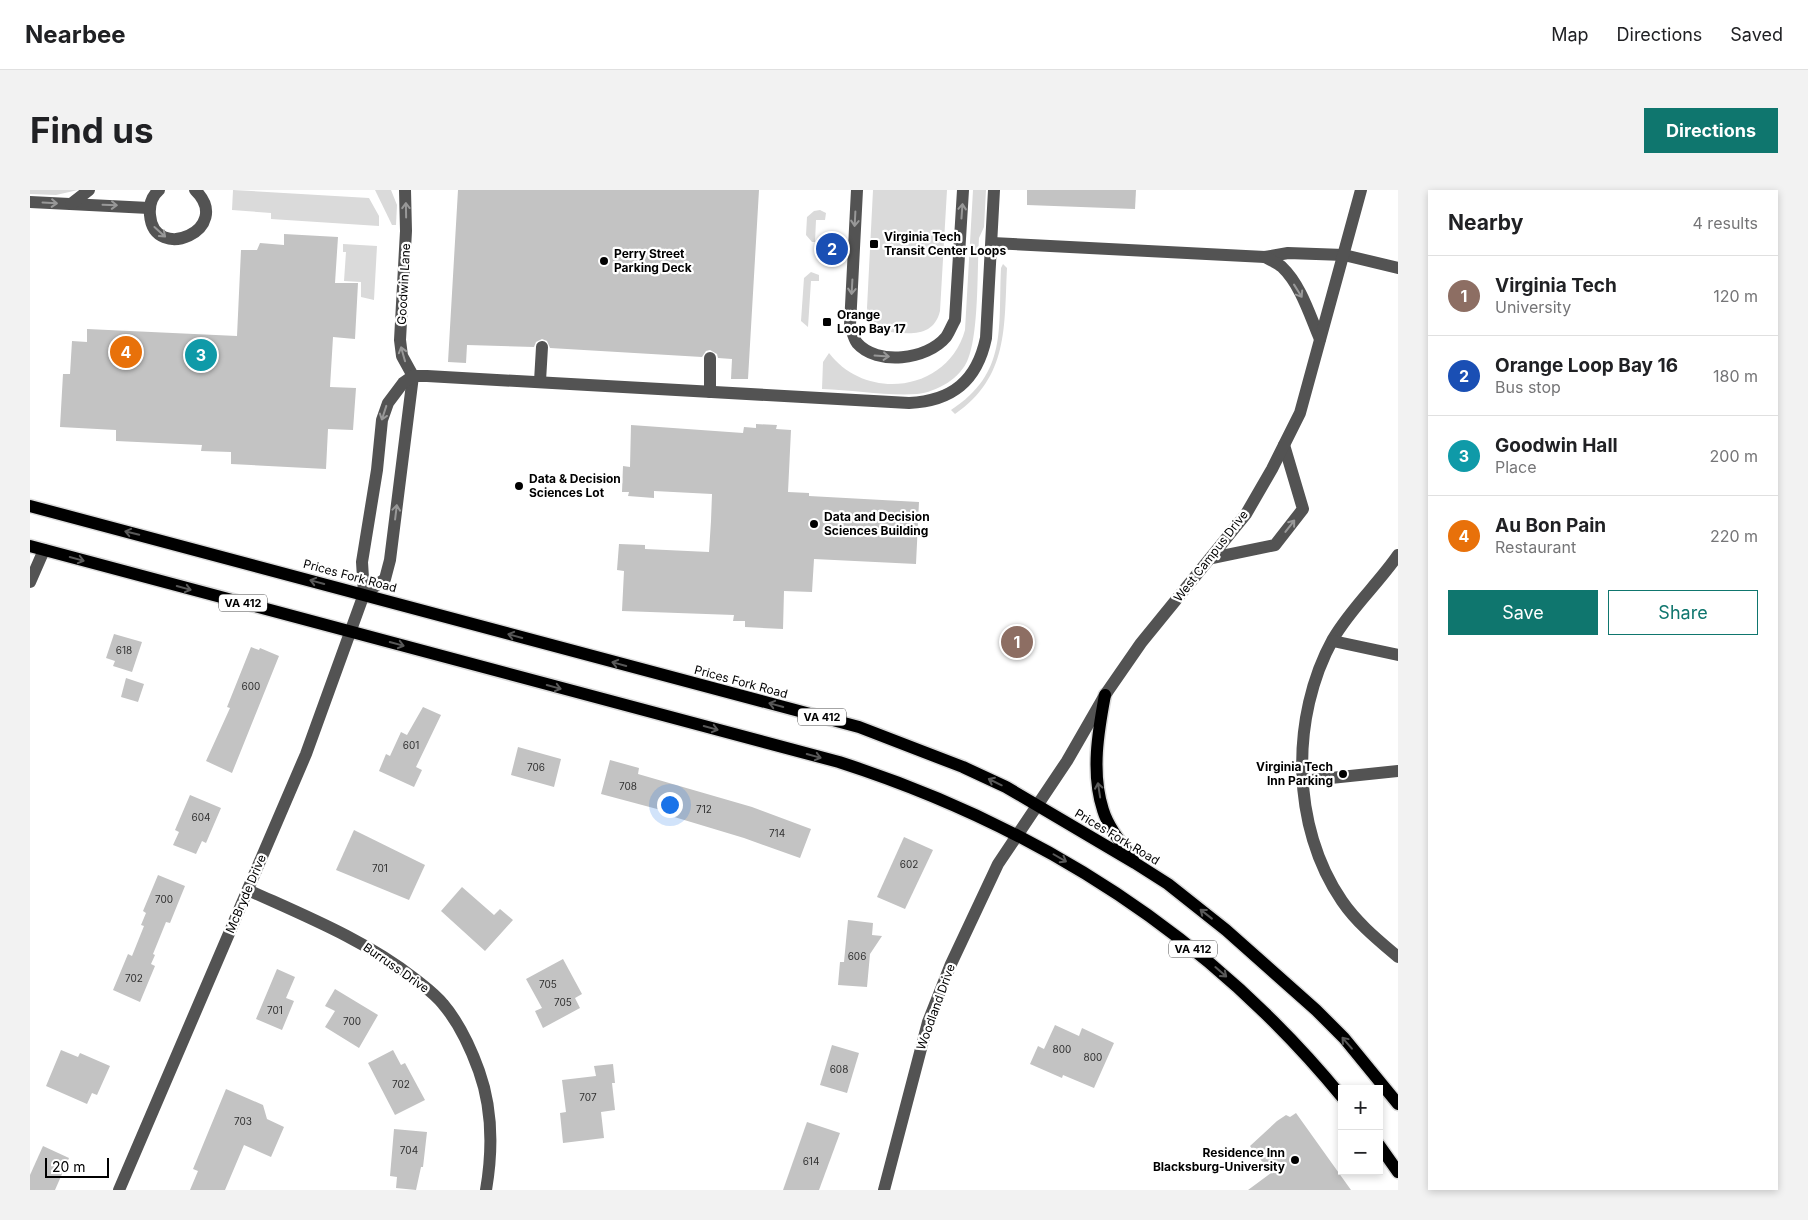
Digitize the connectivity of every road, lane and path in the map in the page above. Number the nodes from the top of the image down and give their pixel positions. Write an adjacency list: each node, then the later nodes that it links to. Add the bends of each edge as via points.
1 (89, 190): 10 (street)
2 (159, 190): 11 (street)
3 (195, 190): 11 (street, one-way to 3, via 150,220 156,230 172,239 190,237 205,218 205,206)
4 (405, 190): 19 (street, Goodwin Lane, one-way to 4, via 402,356 400,340)
5 (857, 190): 6 (street, one-way to 6, via 850,325 857,343 874,356 897,357 924,353 945,338 955,320)
6 (963, 190)
7 (994, 190): 12 (street)
8 (1361, 190): 13 (street, West Campus Drive)
9 (30, 202): 10 (street, one-way to 10)
10 (71, 204): 11 (street, one-way to 11)
11 (149, 208)
12 (992, 242): 14 (street); 21 (street, via 986,338 981,358 969,378 946,396 925,402 909,402)
13 (1344, 255): 14 (street, via 1288,252); 15 (street); 16 (street, West Campus Drive)
14 (1265, 257): 16 (street, one-way to 16, via 1282,266 1302,297)
15 (1398, 268)
16 (1320, 339): 22 (street, West Campus Drive, via 1300,412)
17 (542, 347): 20 (street)
18 (710, 358): 21 (street)
19 (413, 376): 20 (street); 29 (street, one-way to 29, via 403,383 388,403 382,420 362,562); 29 (street, one-way to 19, via 385,579 390,560)
20 (540, 381): 21 (street)
21 (710, 392)
22 (1284, 445): 27 (street, West Campus Drive, via 1246,514); 27 (street, one-way to 22, via 1276,545 1303,509)
23 (30, 506): 29 (main road, Prices Fork Road / VA 412, one-way to 23)
24 (30, 546): 25 (main road, VA 412)
25 (44, 550): 28 (street); 30 (main road, VA 412, one-way to 30)
26 (1398, 555): 31 (street, via 1350,614)
27 (1212, 558): 33 (street, West Campus Drive, via 1141,644)
28 (30, 582)
29 (364, 594): 30 (street, McBryde Drive); 36 (main road, Prices Fork Road / VA 412, one-way to 29, via 963,767 860,727)
30 (350, 632): 37 (main road, VA 412, one-way to 37, via 839,762 921,790); 39 (street, McBryde Drive, via 306,754)
31 (1333, 641): 32 (street); 35 (street, via 1309,708 1303,743)
32 (1398, 655)
33 (1104, 695): 36 (street, West Campus Drive); 38 (main road, one-way to 33, via 1103,811 1099,793 1096,772)
34 (1398, 771): 35 (street)
35 (1302, 781): 40 (street, via 1312,831 1324,868 1341,900)
36 (1038, 805): 37 (street, West Campus Drive); 38 (main road, Prices Fork Road / VA 412)
37 (1017, 835): 41 (main road, VA 412, one-way to 41, via 1129,901 1186,943 1263,1011); 47 (street, Woodland Drive, via 998,864 937,998 921,1045)
38 (1136, 863): 42 (main road, Prices Fork Road / VA 412, one-way to 38, via 1344,1038 1282,978 1204,913)
39 (248, 890): 45 (street, McBryde Drive); 46 (street, Burruss Drive, via 353,938 409,975 443,1004 473,1052 486,1096 492,1151)
40 (1398, 957)
41 (1338, 1092)
42 (1398, 1104)
43 (1383, 1151): 44 (main road)
44 (1398, 1172)
45 (119, 1190)
46 (486, 1190)
47 (884, 1190)

